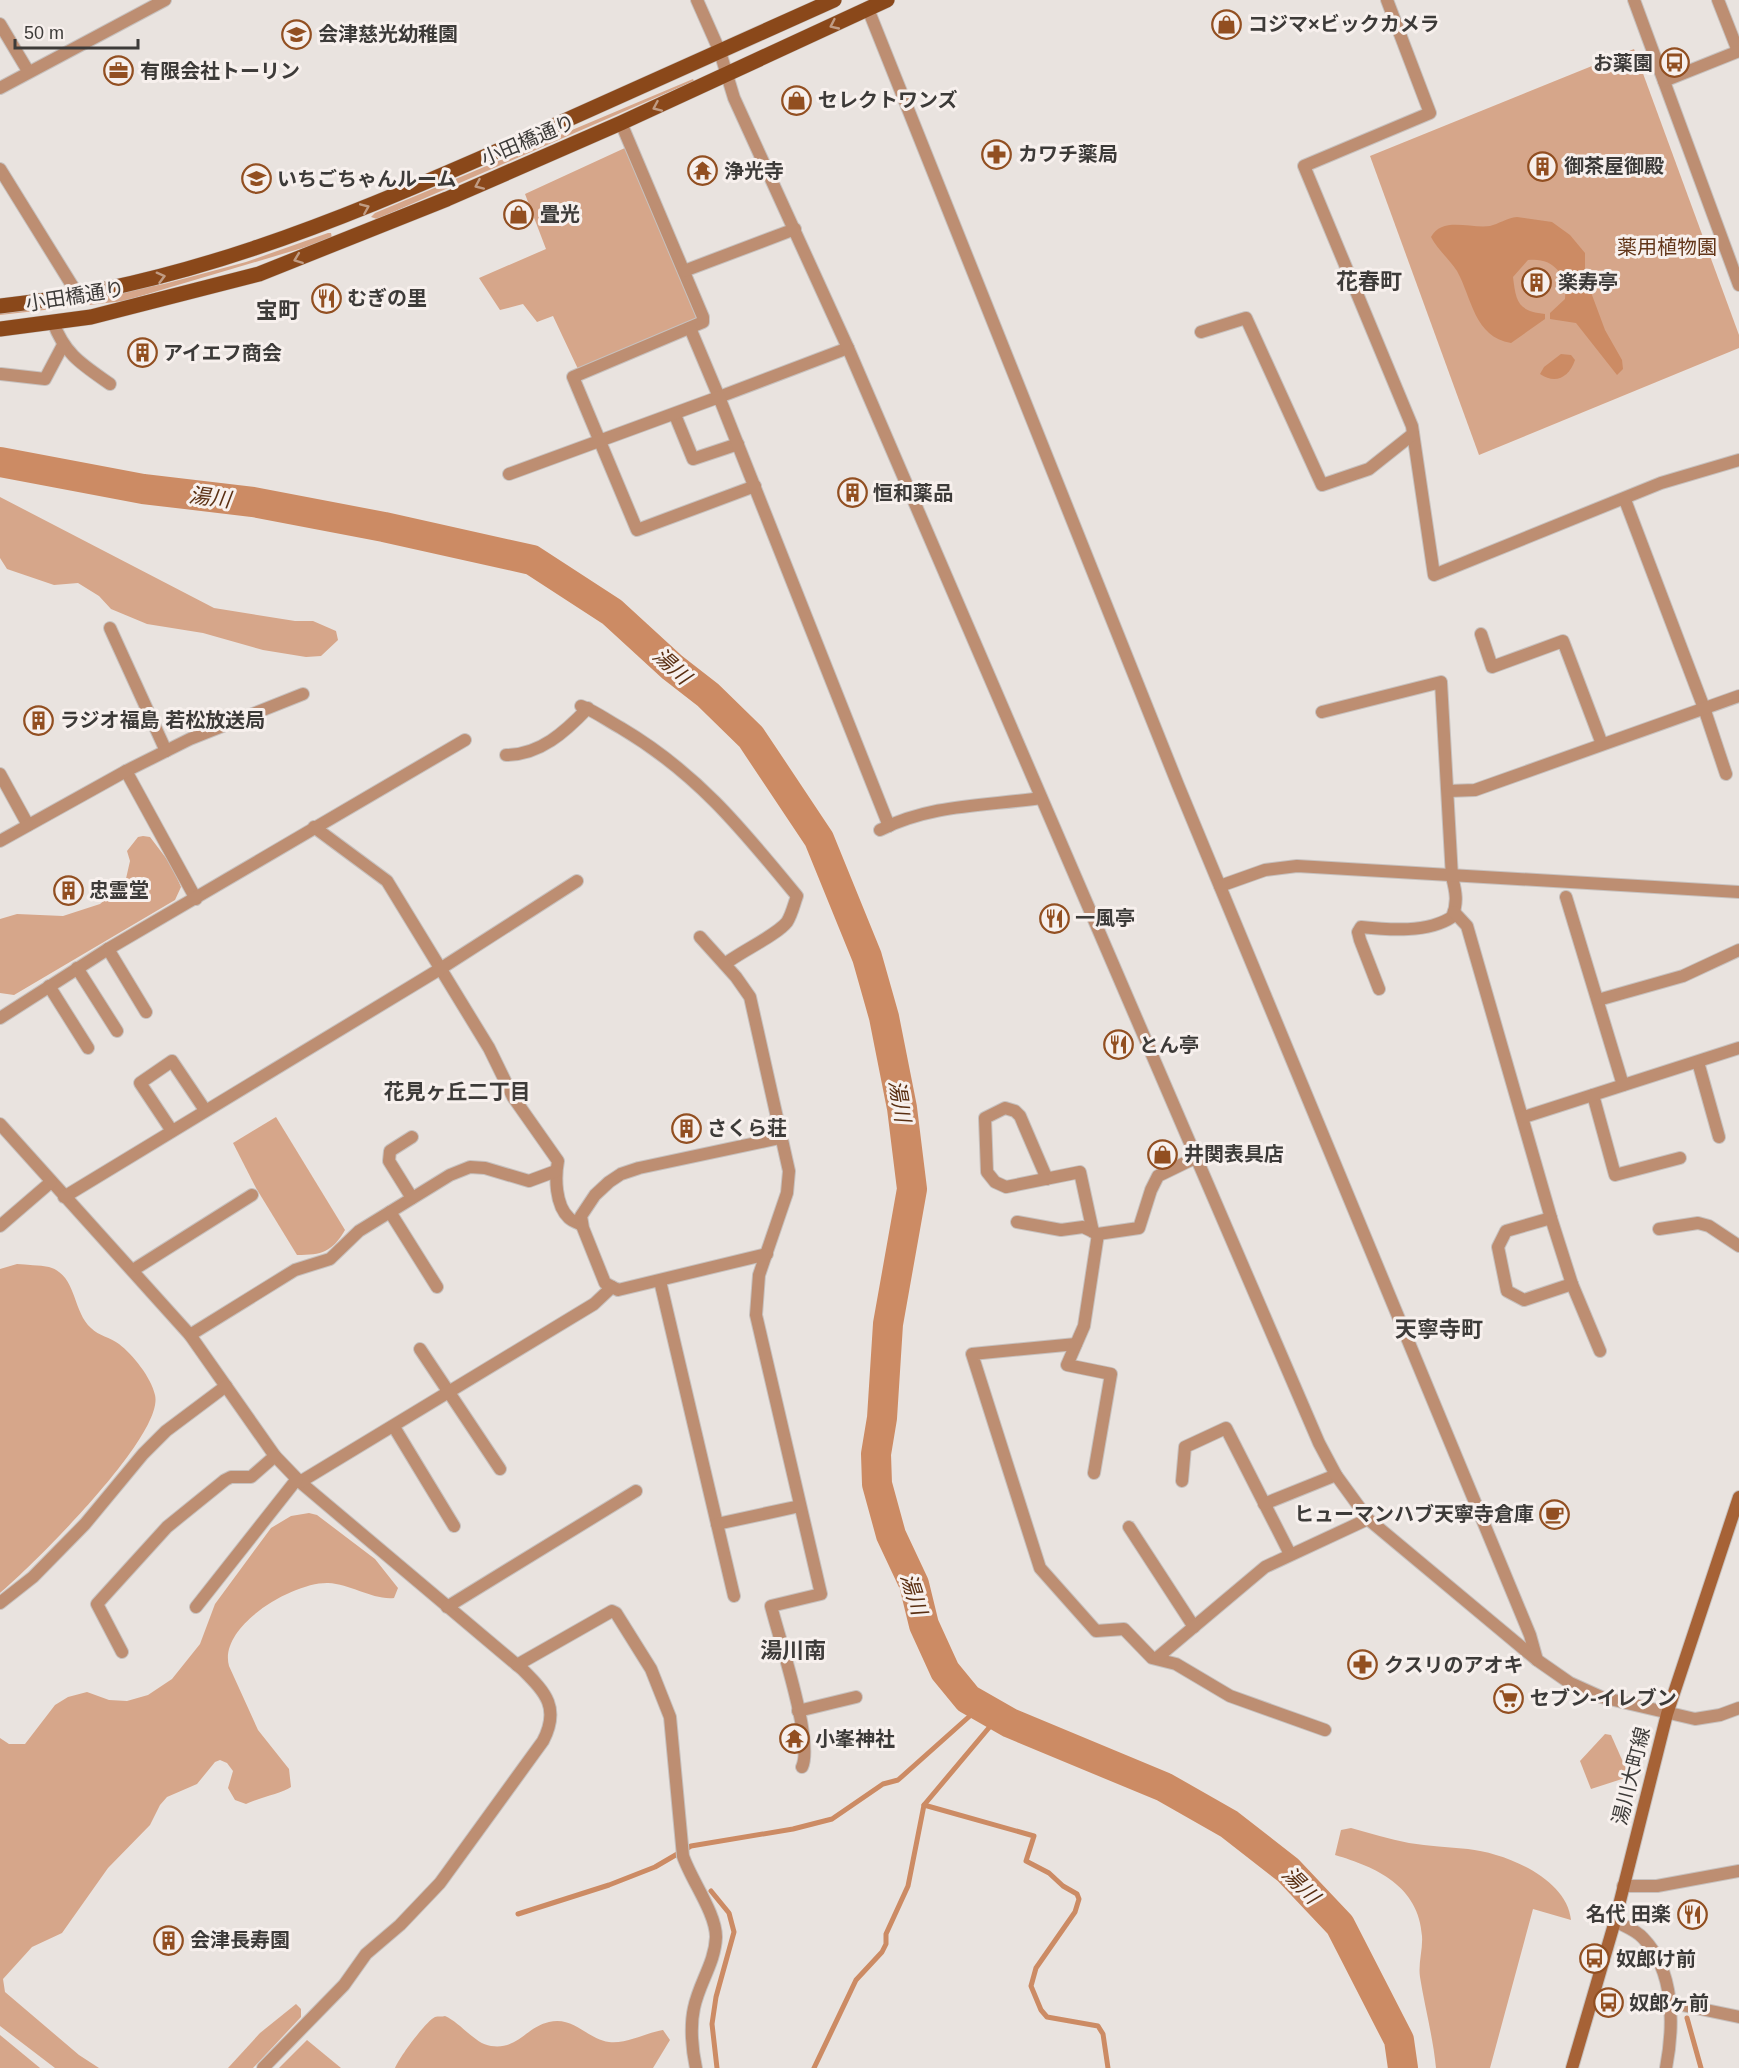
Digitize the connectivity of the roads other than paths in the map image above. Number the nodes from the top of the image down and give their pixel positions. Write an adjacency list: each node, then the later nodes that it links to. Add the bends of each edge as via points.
1 (165, 0): 12 (street)
2 (697, 0): 11 (street)
3 (834, 0): 11 (main road, 小田橋通り)
4 (887, 0): 8 (main road, 小田橋通り)
5 (1387, 0): 34 (street, via 1430,113 1304,166)
6 (1634, 0): 14 (street)
7 (1718, 0): 10 (street)
8 (868, 9): 13 (main road, 小田橋通り, one-way to 13); 61 (street)
9 (0, 24): 12 (street)
10 (1738, 51): 14 (street)
11 (720, 52): 13 (street); 22 (main road, 小田橋通り, one-way to 11, via 180,272 317,228)
12 (28, 71): 15 (street)
13 (727, 75): 16 (main road, 小田橋通り, one-way to 16); 18 (street)
14 (1664, 81): 19 (street)
15 (0, 88)
16 (621, 123): 20 (street); 24 (main road, 小田橋通り, one-way to 24, via 447,199 259,274 129,309)
17 (0, 169): 22 (street)
18 (795, 230): 20 (street); 29 (street)
19 (1735, 258): 21 (street)
20 (684, 271): 25 (street, via 703,317 703,322)
21 (1739, 285)
22 (78, 295): 23 (main road, 小田橋通り)
23 (0, 306)
24 (53, 322): 26 (main road, 小田橋通り); 28 (street)
25 (690, 328): 32 (street); 35 (street, via 573,377)
26 (0, 329)
27 (1201, 332): 34 (street, via 1246,318 1322,485 1369,469)
28 (63, 345): 30 (street, via 45,379); 31 (street, via 72,357)
29 (848, 348): 32 (street); 55 (street)
30 (1, 374)
31 (110, 384)
32 (719, 397): 33 (street); 36 (street)
33 (675, 415): 35 (street); 36 (street, via 693,459)
34 (1413, 434): 40 (street, via 1434,576)
35 (600, 441): 38 (street); 39 (street, via 637,530)
36 (738, 444): 39 (street)
37 (1739, 460): 40 (street, via 1661,483)
38 (509, 474)
39 (755, 486): 55 (street, via 884,828 969,804)
40 (1625, 500): 45 (street)
41 (110, 628): 49 (street)
42 (1481, 634): 48 (street, via 1492,667 1563,641)
43 (303, 694): 49 (street, via 249,713)
44 (1739, 696): 45 (street)
45 (1704, 708): 48 (street); 53 (street)
46 (1322, 712): 54 (street, via 1441,682)
47 (465, 740): 57 (street)
48 (1602, 744): 54 (street, via 1475,790)
49 (166, 751): 51 (street)
50 (506, 755): 69 (street, via 535,750 556,737 584,707 639,738 689,775 734,818 797,896 782,927)
51 (126, 771): 56 (street); 64 (street)
52 (0, 774): 56 (street)
53 (1726, 774)
54 (1448, 791): 59 (street)
55 (1041, 798): 90 (street)
56 (28, 825): 58 (street)
57 (314, 827): 64 (street); 71 (street, via 383,877)
58 (0, 841)
59 (1452, 877): 61 (street, via 1281,866); 62 (street); 65 (street, via 1457,894)
60 (577, 881): 71 (street)
61 (1220, 886): 141 (street)
62 (1739, 892)
63 (1566, 897): 74 (street)
64 (196, 899): 67 (street)
65 (1454, 912): 73 (street, via 1452,917 1436,924 1387,930 1361,927 1360,940); 84 (street, via 1467,926)
66 (700, 937): 69 (street)
67 (108, 949): 70 (street); 75 (street)
68 (1739, 950): 74 (street, via 1683,976)
69 (725, 964): 89 (street, via 750,997)
70 (77, 968): 72 (street); 77 (street)
71 (440, 969): 83 (street); 92 (street, via 489,1048 513,1097 558,1161)
72 (49, 986): 76 (street); 78 (street)
73 (1379, 989)
74 (1598, 1000): 81 (street)
75 (146, 1012)
76 (0, 1018)
77 (117, 1031)
78 (88, 1048)
79 (1739, 1048): 80 (street)
80 (1698, 1062): 81 (street); 88 (street)
81 (1623, 1085): 82 (street)
82 (1593, 1095): 84 (street); 91 (street, via 1615,1175)
83 (205, 1110): 86 (street); 86 (street, via 172,1061 140,1083)
84 (1524, 1117): 99 (street)
85 (0, 1124): 94 (street)
86 (172, 1131): 96 (street)
87 (412, 1137): 97 (street, via 390,1151 389,1161)
88 (1719, 1137)
89 (780, 1138): 101 (street, via 621,1174 595,1195 581,1216); 106 (street, via 789,1172 787,1193)
90 (1197, 1157): 104 (street, via 1158,1176 1139,1228); 122 (street)
91 (1680, 1158)
92 (556, 1172): 97 (street, via 529,1181 470,1167); 101 (street, via 562,1206 568,1218)
93 (1047, 1179): 93 (street, via 1006,1187 995,1182 987,1172 985,1118 1005,1108 1016,1111); 104 (street, via 1080,1172)
94 (51, 1182): 96 (street); 102 (street)
95 (252, 1195): 107 (street)
96 (64, 1197): 107 (street)
97 (412, 1198): 98 (street)
98 (390, 1212): 110 (street); 112 (street, via 359,1231 330,1259 295,1270)
99 (1551, 1218): 109 (street); 109 (street, via 1506,1231 1498,1247 1507,1291 1524,1300)
100 (1017, 1222): 104 (street, via 1061,1230 1083,1227)
101 (582, 1225): 111 (street, via 605,1283)
102 (0, 1226)
103 (1659, 1229): 105 (street, via 1698,1223)
104 (1096, 1233): 113 (street, via 1084,1326)
105 (1739, 1245)
106 (767, 1254): 108 (street); 128 (street, via 759,1275 756,1315)
107 (134, 1270): 112 (street)
108 (660, 1281): 111 (street, via 618,1290); 130 (street)
109 (1572, 1284): 115 (street)
110 (437, 1287)
111 (612, 1287): 117 (street, via 594,1304)
112 (190, 1335): 116 (street)
113 (1076, 1344): 121 (street, via 1067,1365 1111,1374); 140 (street, via 972,1354 1040,1568 1096,1631 1124,1629 1152,1658)
114 (420, 1349): 117 (street)
115 (1600, 1351)
116 (226, 1386): 119 (street); 135 (street, via 166,1431 85,1524)
117 (449, 1392): 118 (street); 120 (street)
118 (394, 1427): 123 (street); 131 (street)
119 (275, 1456): 123 (street); 139 (street, via 251,1477 225,1480 167,1527 97,1604)
120 (500, 1469)
121 (1094, 1473)
122 (1336, 1475): 127 (street); 129 (street)
123 (299, 1480): 136 (street); 137 (street)
124 (1182, 1481): 127 (street, via 1185,1447 1226,1428)
125 (636, 1491): 137 (street)
126 (1739, 1497): 146 (main road, 湯川大町線)
127 (1264, 1504): 133 (street)
128 (800, 1506): 130 (street); 145 (street, via 821,1594 771,1606)
129 (1368, 1519): 133 (street); 141 (street)
130 (717, 1524): 134 (street)
131 (454, 1526)
132 (1129, 1527): 138 (street)
133 (1290, 1554): 138 (street, via 1265,1567)
134 (734, 1596)
135 (0, 1604)
136 (196, 1606)
137 (447, 1607): 142 (street)
138 (1194, 1627): 140 (street)
139 (122, 1652)
140 (1158, 1657): 147 (street, via 1230,1696)
141 (1537, 1660): 146 (street, via 1586,1693)
142 (517, 1665): 154 (street, via 540,1687 548,1701 552,1719 543,1741 440,1884 366,1954 344,1985); 155 (street, via 612,1611 651,1669 670,1717 683,1856 716,1935 714,1957 694,2008)
143 (856, 1697): 145 (street)
144 (1739, 1708): 146 (street, via 1695,1719)
145 (798, 1711): 148 (street, via 806,1752)
146 (1667, 1714): 150 (main road, 湯川大町線)
147 (1325, 1730)
148 (802, 1767)
149 (1739, 1871): 150 (street, via 1657,1886)
150 (1623, 1886): 151 (main road, 湯川大町線)
151 (1615, 1921): 152 (street, via 1642,1936 1652,1949); 156 (main road, 湯川大町線)
152 (1672, 2003): 153 (street); 157 (street)
153 (1739, 2017)
154 (263, 2068)
155 (696, 2068)
156 (1572, 2068)
157 (1666, 2068)

